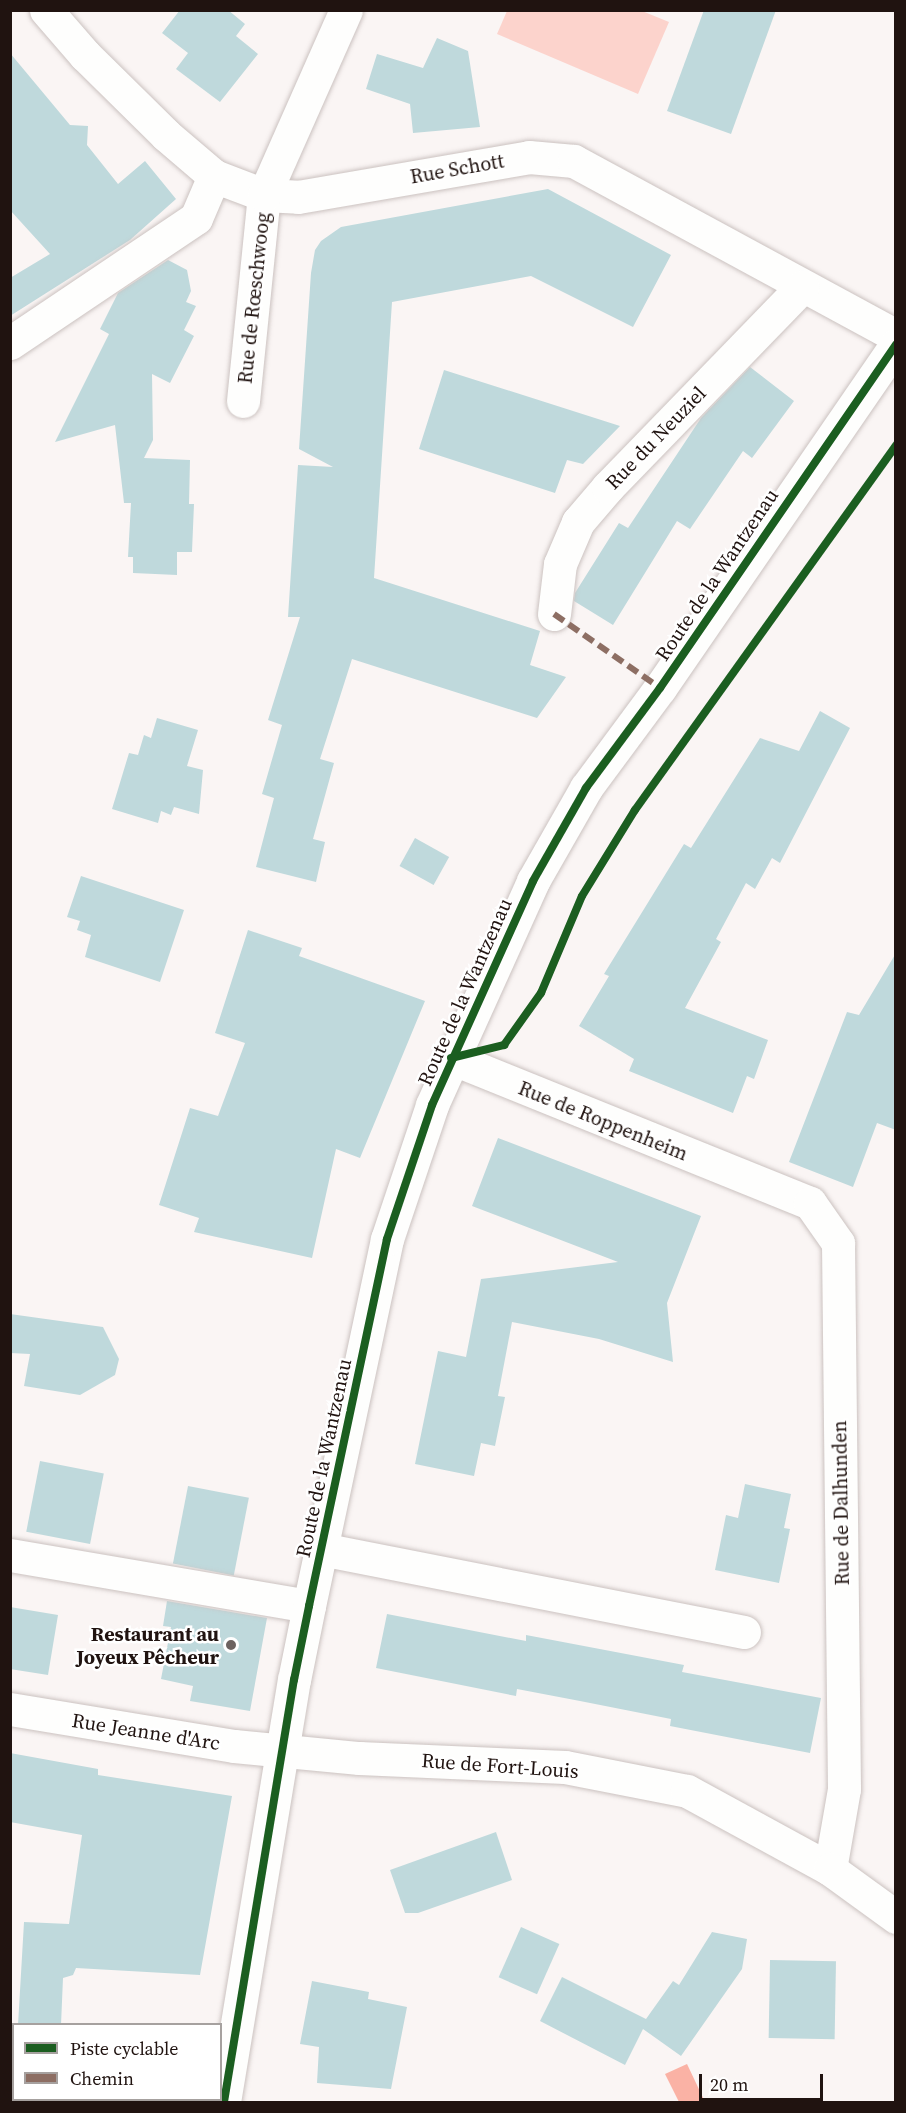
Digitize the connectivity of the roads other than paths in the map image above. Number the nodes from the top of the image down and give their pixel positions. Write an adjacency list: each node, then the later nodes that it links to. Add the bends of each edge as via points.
1 (46, 10): 3 (street, Rue Schott, via 85,56 165,135)
2 (346, 10): 4 (street, Rue de Rœschwoog)
3 (214, 176): 4 (street, Rue Schott); 7 (street, via 196,218)
4 (264, 195): 5 (street, Rue Schott, via 298,197 529,157 574,161); 9 (street, Rue de Rœschwoog)
5 (802, 287): 6 (street, Rue Schott); 10 (street, Rue du Neuziel, via 578,522 560,564)
6 (896, 336)
7 (10, 343)
8 (896, 344): 11 (street, Route de la Wantzenau, via 660,688 586,788 533,881)
9 (243, 401)
10 (554, 614)
11 (451, 1058): 12 (street, Rue de Roppenheim); 13 (street, Route de la Wantzenau, via 387,1239)
12 (756, 1182): 19 (street, Rue de Dalhunden, via 810,1203 838,1243 844,1789)
13 (321, 1550): 15 (street, Route de la Wantzenau); 16 (street)
14 (10, 1555): 15 (street)
15 (309, 1606): 18 (street, Route de la Wantzenau)
16 (744, 1632)
17 (10, 1709): 18 (street, Rue Jeanne d'Arc)
18 (282, 1751): 19 (street, Rue de Fort-Louis, via 565,1767 687,1791); 21 (street, Route de la Wantzenau)
19 (830, 1869): 20 (street, Rue de Fort-Louis)
20 (896, 1917)
21 (224, 2103)

